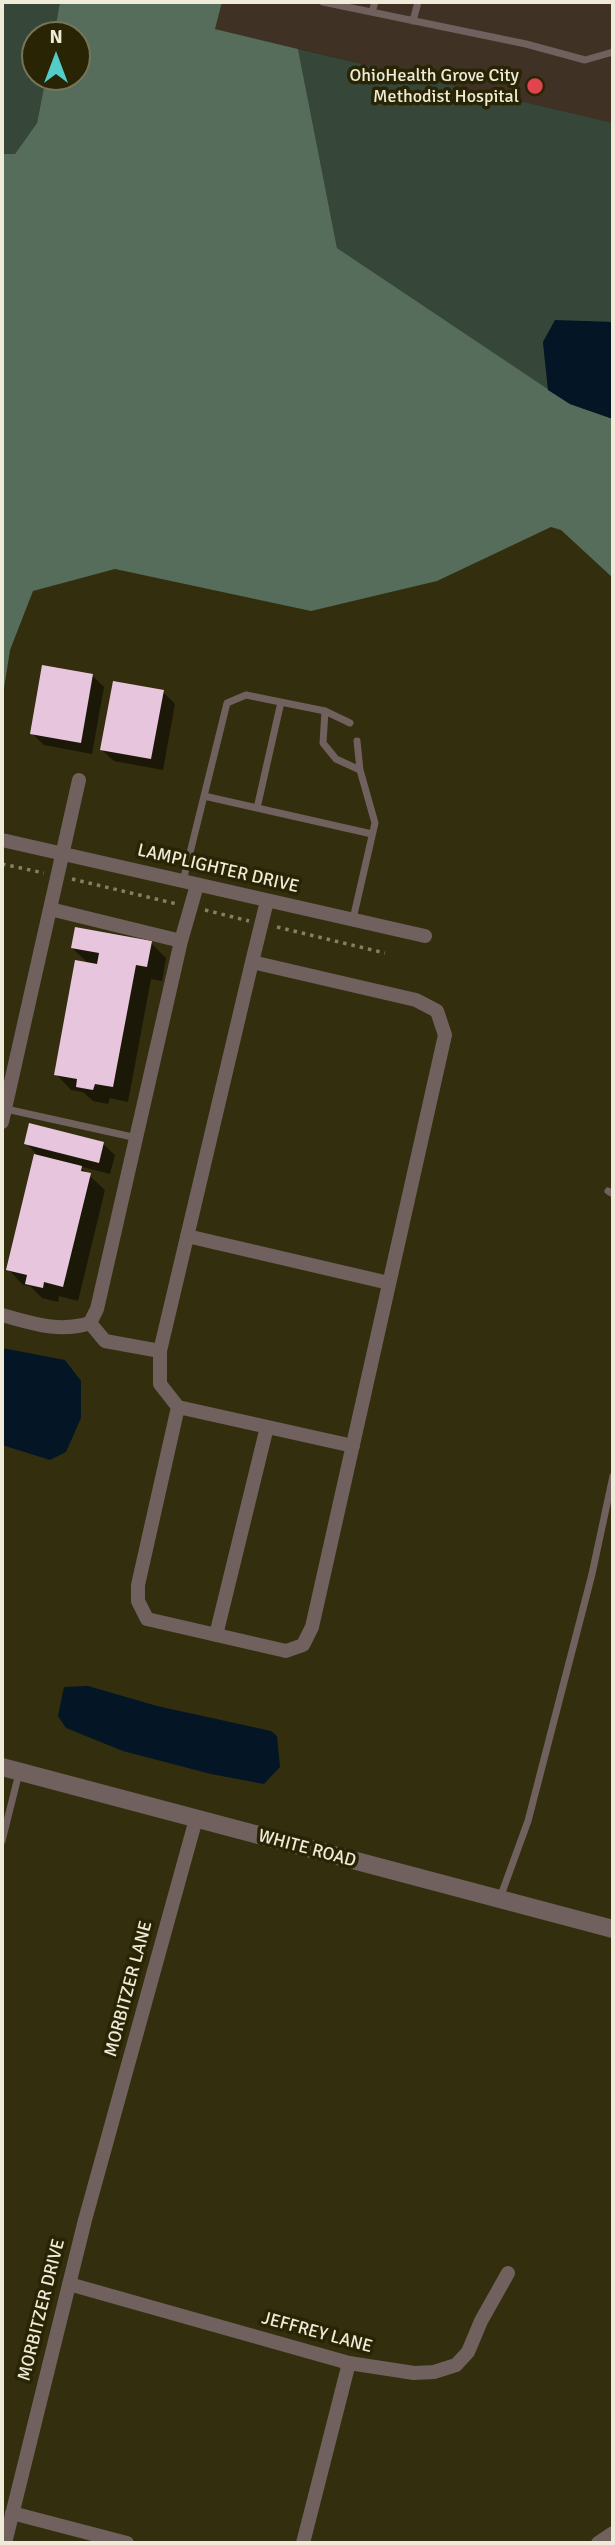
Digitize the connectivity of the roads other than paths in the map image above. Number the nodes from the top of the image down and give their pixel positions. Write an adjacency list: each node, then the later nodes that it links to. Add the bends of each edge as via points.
1 (324, 2): 4 (lane)
2 (374, 2): 4 (lane)
3 (418, 2): 5 (lane)
4 (372, 12): 5 (lane)
5 (413, 20): 6 (lane, via 585,60)
6 (613, 52)
7 (281, 702): 8 (lane); 13 (lane, via 246,695 227,703); 14 (lane)
8 (325, 711): 9 (lane); 11 (lane, via 323,743 336,759)
9 (350, 723)
10 (357, 741): 11 (lane)
11 (360, 770): 15 (lane, via 375,823)
12 (79, 780): 17 (street)
13 (204, 796): 14 (lane); 18 (lane)
14 (257, 808): 15 (lane)
15 (372, 834): 21 (lane)
16 (2, 840): 17 (street, LAMPLIGHTER DRIVE)
17 (62, 853): 18 (street, LAMPLIGHTER DRIVE); 20 (street)
18 (190, 883): 19 (street, LAMPLIGHTER DRIVE); 23 (street)
19 (267, 901): 21 (street, LAMPLIGHTER DRIVE); 24 (street)
20 (50, 909): 23 (street); 25 (street)
21 (353, 920): 22 (street, LAMPLIGHTER DRIVE)
22 (425, 936)
23 (181, 941): 26 (street)
24 (252, 962): 27 (street); 28 (street, via 416,1000 437,1011 444,1035)
25 (3, 1115): 26 (lane)
26 (137, 1138): 30 (street)
27 (187, 1236): 28 (street); 31 (street)
28 (389, 1283): 34 (street)
29 (2, 1315): 30 (street, via 59,1329)
30 (90, 1323): 31 (street, via 105,1342)
31 (159, 1351): 32 (street, via 160,1384)
32 (178, 1407): 33 (street); 36 (street, via 138,1601 147,1619)
33 (267, 1427): 34 (street); 36 (street)
34 (353, 1446): 36 (street, via 312,1627 303,1645 286,1651)
35 (613, 1476): 40 (lane, via 528,1821)
36 (216, 1635)
37 (11, 1770): 38 (street, WHITE ROAD); 39 (lane)
38 (196, 1819): 40 (street, WHITE ROAD); 42 (street, MORBITZER LANE)
39 (2, 1838)
40 (499, 1899): 41 (street, WHITE ROAD)
41 (613, 1929)
42 (99, 2169): 44 (street, MORBITZER DRIVE)
43 (508, 2273): 45 (street, JEFFREY LANE, via 468,2351 456,2365 414,2373)
44 (69, 2284): 45 (street, JEFFREY LANE); 46 (street, MORBITZER DRIVE)
45 (349, 2363): 50 (street)
46 (12, 2513): 48 (street, MORBITZER DRIVE); 49 (street)
47 (613, 2533): 51 (street)
48 (5, 2543)
49 (127, 2543)
50 (303, 2543)
51 (598, 2543)

